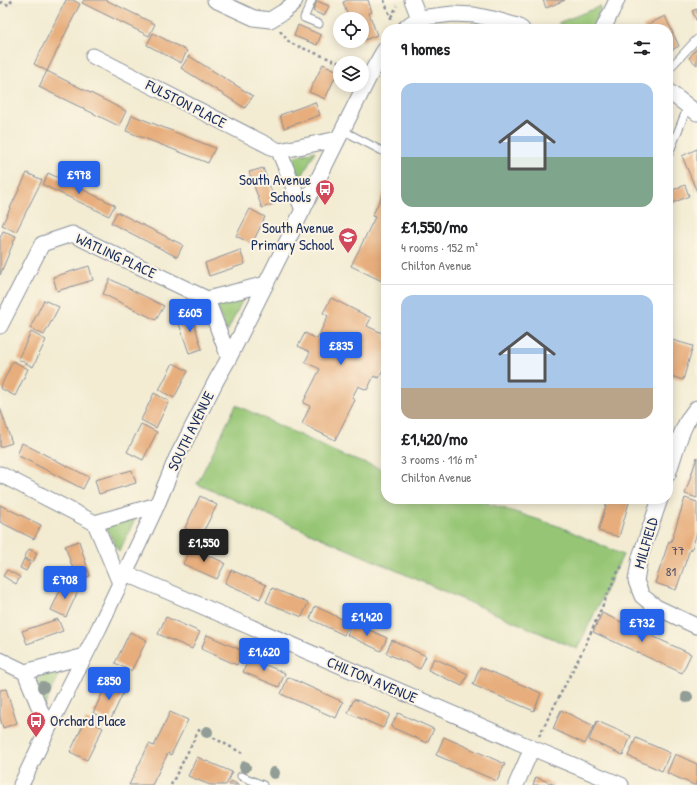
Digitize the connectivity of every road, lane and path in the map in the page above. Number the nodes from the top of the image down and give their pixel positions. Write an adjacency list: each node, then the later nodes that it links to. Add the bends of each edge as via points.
1 (12, 0): 8 (path, via 10,5)
2 (215, 0): 10 (street, via 254,18)
3 (295, 0): 10 (street)
4 (312, 0): 11 (lane, via 304,18)
5 (384, 0): 12 (path)
6 (412, 0): 9 (street)
7 (617, 0): 15 (street)
8 (0, 2)
9 (419, 18): 13 (street); 14 (street, via 453,14)
10 (270, 20): 19 (path, via 290,43)
11 (319, 24)
12 (397, 24)
13 (410, 24)
14 (510, 24)
15 (606, 24)
16 (697, 39): 20 (lane)
17 (93, 56): 25 (street, FULSTON PLACE)
18 (381, 56): 23 (street, SOUTH AVENUE)
19 (333, 60)
20 (673, 65)
21 (673, 95): 22 (street)
22 (692, 109): 24 (lane)
23 (340, 134): 25 (street); 26 (lane); 27 (street, SOUTH AVENUE)
24 (673, 146)
25 (279, 151): 27 (street)
26 (381, 151)
27 (302, 210): 28 (street, SOUTH AVENUE)
28 (266, 284): 29 (street); 31 (street, SOUTH AVENUE)
29 (207, 299): 30 (street, WATLING PLACE, via 72,234 42,244); 31 (street)
30 (0, 326)
31 (229, 358): 36 (street, SOUTH AVENUE, via 176,459)
32 (697, 408): 33 (street, via 684,427)
33 (673, 459)
34 (0, 474): 37 (street)
35 (658, 504): 40 (street, MILLFIELD, via 640,556 636,581 642,596 656,607)
36 (156, 505): 37 (street); 39 (street, SOUTH AVENUE)
37 (95, 523): 39 (street)
38 (624, 564): 45 (path, via 616,575 584,648)
39 (122, 578): 41 (street, SOUTH AVENUE); 45 (street, CHILTON AVENUE)
40 (696, 626)
41 (85, 656): 43 (street); 44 (street, SOUTH AVENUE)
42 (0, 660): 43 (street)
43 (25, 672): 44 (street)
44 (48, 729): 48 (street, SOUTH AVENUE)
45 (532, 748): 51 (street); 52 (street, CHILTON AVENUE)
46 (242, 753): 49 (path, via 200,730)
47 (241, 776): 50 (lane)
48 (21, 785)
49 (171, 785)
50 (263, 785)
51 (516, 785)
52 (621, 785)

